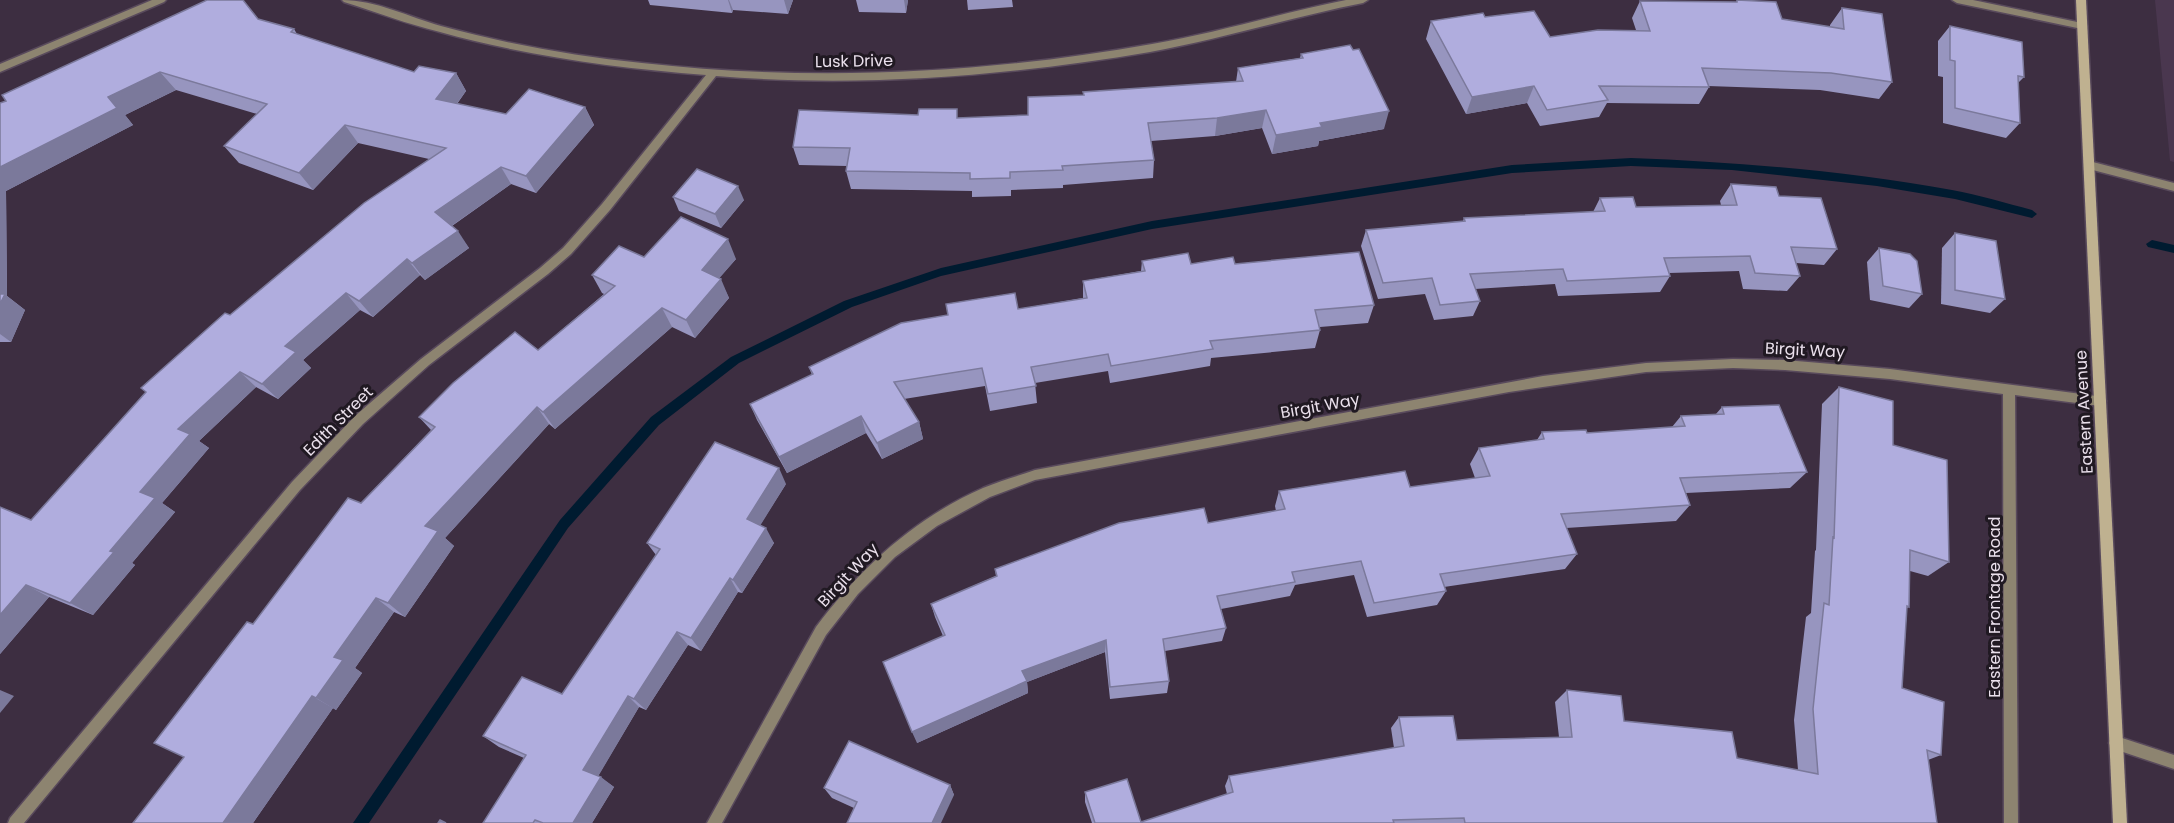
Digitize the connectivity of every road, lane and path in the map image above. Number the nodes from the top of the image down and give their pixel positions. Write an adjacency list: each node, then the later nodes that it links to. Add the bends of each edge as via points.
1 (161, 0): 7 (street)
2 (347, 0): 8 (street, Lusk Drive, via 443,30 520,47)
3 (1363, 0): 8 (street, Lusk Drive, via 1233,32 1064,62 887,76)
4 (1957, 0): 6 (street)
5 (2081, 0): 6 (main road, Eastern Avenue)
6 (2082, 26): 9 (main road, Eastern Avenue)
7 (0, 68)
8 (713, 73): 15 (street, Edith Street, via 567,251 425,362 359,420 296,486)
9 (2089, 165): 10 (street); 12 (main road, Eastern Avenue)
10 (2174, 187)
11 (2009, 391): 12 (street, Birgit Way); 16 (street, Birgit Way, via 1893,373 1784,364 1680,365 1578,375 1035,475 980,495 928,523 881,560 838,606); 17 (street, Eastern Frontage Road)
12 (2100, 400): 13 (main road, Eastern Avenue)
13 (2116, 743): 14 (street); 18 (main road, Eastern Avenue)
14 (2174, 762)
15 (15, 823)
16 (714, 823)
17 (2011, 823)
18 (2120, 823)

